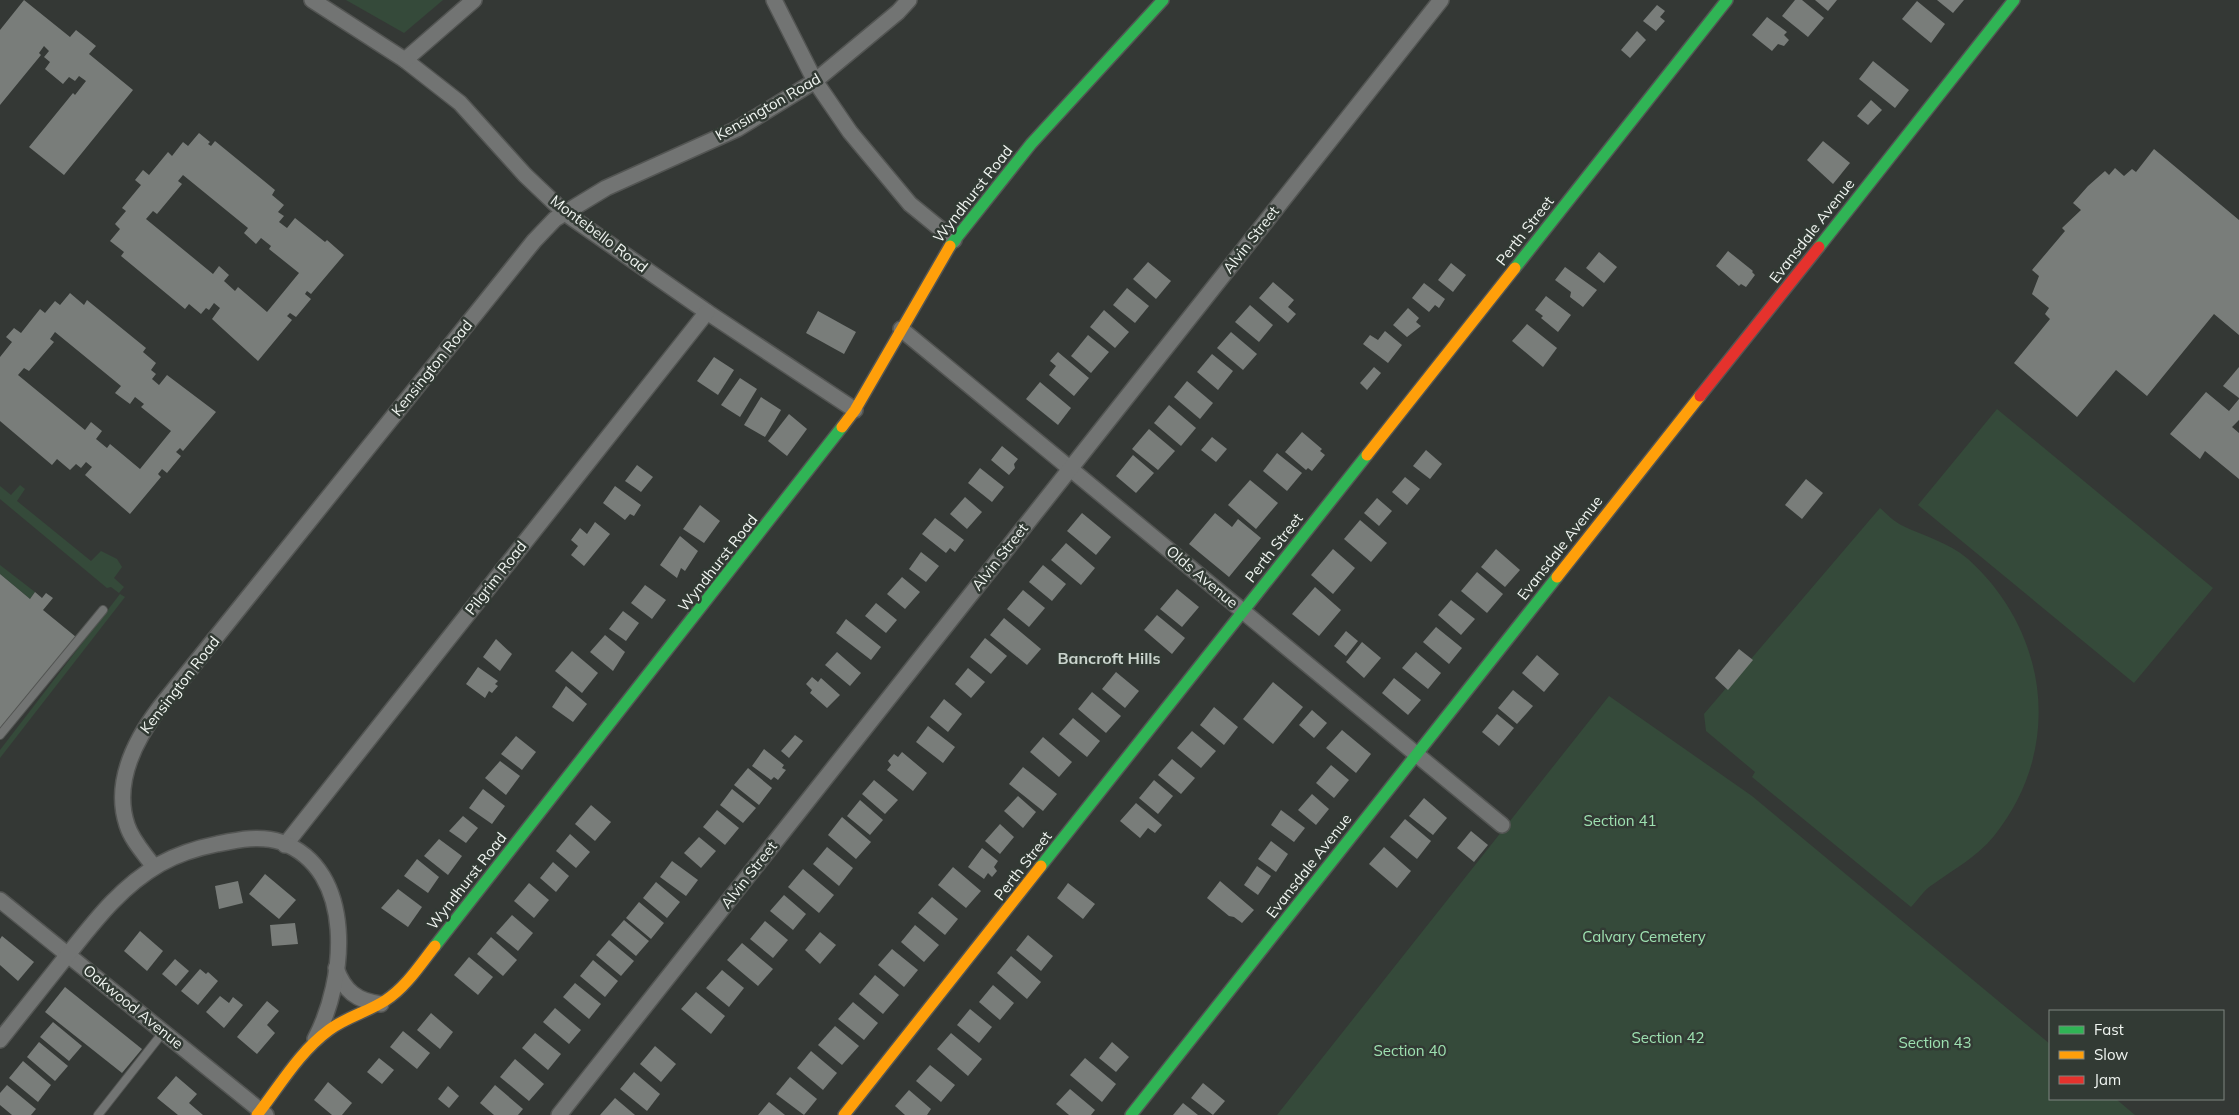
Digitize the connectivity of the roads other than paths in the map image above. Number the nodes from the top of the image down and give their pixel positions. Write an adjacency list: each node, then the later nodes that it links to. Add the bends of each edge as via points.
1 (312, 0): 9 (street, Montebello Road)
2 (474, 0): 9 (street)
3 (774, 0): 10 (street)
4 (909, 0): 10 (street, Kensington Road)
5 (1163, 0): 12 (street, Wyndhurst Road, via 1031,144)
6 (1441, 0): 16 (street, Alvin Street)
7 (1727, 0): 18 (street, Perth Street)
8 (2014, 0): 20 (street, Evansdale Avenue)
9 (405, 60): 11 (street, Montebello Road, via 460,103 525,175)
10 (815, 81): 11 (street, Kensington Road, via 737,129 606,188); 12 (street, via 867,156 910,204)
11 (566, 213): 13 (street, Montebello Road); 23 (street, Kensington Road, via 555,219 534,241 143,732 127,768 124,812 132,836)
12 (954, 240): 14 (street, Wyndhurst Road)
13 (707, 312): 15 (street, Montebello Road); 22 (street, Pilgrim Road)
14 (901, 329): 15 (street, Wyndhurst Road); 16 (street, Olds Avenue)
15 (855, 410): 27 (street, Wyndhurst Road, via 415,972 396,995)
16 (1070, 468): 18 (street, Olds Avenue); 33 (street, Alvin Street)
17 (103, 610): 19 (lane)
18 (1243, 611): 20 (street, Olds Avenue); 34 (street, Perth Street)
19 (0, 735)
20 (1417, 754): 21 (street, Olds Avenue); 35 (street, Evansdale Avenue)
21 (1502, 825)
22 (285, 844): 23 (street, via 267,840 234,840 191,850); 26 (street, via 303,854 325,878 338,924)
23 (154, 867): 25 (street, via 115,898)
24 (0, 900): 25 (street, Oakwood Avenue)
25 (68, 955): 28 (street, Oakwood Avenue); 29 (street)
26 (336, 968): 27 (street, via 346,990 362,1001); 30 (street, via 328,1010)
27 (381, 1004): 30 (street, Wyndhurst Road, via 331,1029)
28 (164, 1031): 31 (street, Oakwood Avenue); 32 (lane)
29 (0, 1040)
30 (312, 1046): 31 (street, Wyndhurst Road)
31 (261, 1114)
32 (98, 1115)
33 (559, 1115)
34 (844, 1115)
35 (1130, 1115)

